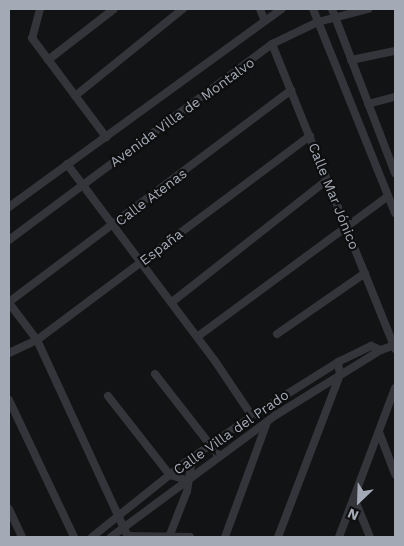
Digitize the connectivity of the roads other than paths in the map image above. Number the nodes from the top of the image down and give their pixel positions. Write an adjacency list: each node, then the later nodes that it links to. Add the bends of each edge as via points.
1 (40, 9): 14 (street, via 32,38)
2 (114, 9): 14 (street)
3 (183, 9): 17 (street)
4 (260, 9): 10 (street)
5 (282, 9): 10 (street, Avenida Villa de Montalvo)
6 (313, 9): 11 (street)
7 (332, 9): 9 (street)
8 (368, 9): 9 (street, Avenida Villa de Montalvo)
9 (335, 17): 11 (street, Avenida Villa de Montalvo); 15 (street)
10 (264, 19): 21 (street, Avenida Villa de Montalvo)
11 (318, 22): 12 (street, Avenida Villa de Montalvo); 28 (street)
12 (272, 44): 16 (street, Calle Mar Jónico); 27 (street, Avenida Villa de Montalvo)
13 (395, 51): 15 (street)
14 (48, 60): 17 (street)
15 (351, 60): 19 (street)
16 (291, 90): 20 (street, Calle Mar Jónico); 31 (street, Calle Atenas)
17 (75, 96): 21 (street)
18 (395, 97): 19 (street)
19 (368, 104): 23 (street)
20 (310, 136): 26 (street, Calle Mar Jónico); 34 (street, España)
21 (106, 137): 24 (street, Avenida Villa de Montalvo)
22 (395, 146): 23 (street)
23 (386, 148): 25 (street)
24 (67, 164): 27 (street); 29 (street, Avenida Villa de Montalvo)
25 (395, 172)
26 (327, 180): 32 (street, Calle Mar Jónico); 37 (street)
27 (82, 185): 31 (street); 33 (street, Avenida Villa de Montalvo)
28 (388, 196): 30 (street); 32 (street)
29 (9, 207)
30 (395, 213)
31 (114, 226): 34 (street); 36 (street, Calle Atenas)
32 (347, 226): 35 (street, Calle Mar Jónico); 39 (street)
33 (9, 240)
34 (142, 262): 37 (street); 40 (street, España)
35 (365, 273): 38 (street); 41 (street, Calle Mar Jónico)
36 (9, 302): 40 (street)
37 (172, 302): 39 (street)
38 (277, 334)
39 (197, 337): 51 (street)
40 (37, 340): 43 (street, España); 62 (street)
41 (395, 346): 42 (street, Calle Villa del Prado)
42 (381, 350): 44 (street, Calle Villa del Prado, via 371,346); 46 (street, Calle Villa del Prado)
43 (9, 353)
44 (338, 362): 46 (street); 50 (street, Calle Villa del Prado)
45 (155, 374): 54 (street)
46 (340, 375): 52 (street, Calle Villa del Prado); 72 (street)
47 (395, 388): 53 (street)
48 (108, 396): 57 (street)
49 (9, 400): 65 (street)
50 (268, 406): 51 (street, Calle Villa del Prado); 52 (street)
51 (252, 416): 54 (street, Calle Villa del Prado)
52 (267, 421): 55 (street, Calle Villa del Prado); 71 (street)
53 (379, 432): 58 (street); 60 (street)
54 (210, 444): 55 (street); 56 (street, Calle Villa del Prado)
55 (218, 455): 59 (street, Calle Villa del Prado)
56 (192, 458): 57 (street, Calle Villa del Prado); 59 (street)
57 (170, 474): 59 (street); 62 (street, Calle Villa del Prado)
58 (395, 474)
59 (186, 480): 63 (street, Calle Villa del Prado); 69 (street, via 186,491)
60 (354, 498): 73 (street); 74 (street)
61 (9, 509): 64 (street)
62 (119, 516): 63 (street); 66 (street, Calle Villa del Prado)
63 (124, 527): 67 (street, Calle Villa del Prado); 68 (street)
64 (22, 537)
65 (74, 537)
66 (92, 537)
67 (111, 537)
68 (128, 537): 69 (street)
69 (169, 537): 70 (street)
70 (190, 537)
71 (224, 537)
72 (278, 537)
73 (339, 537)
74 (370, 537)

